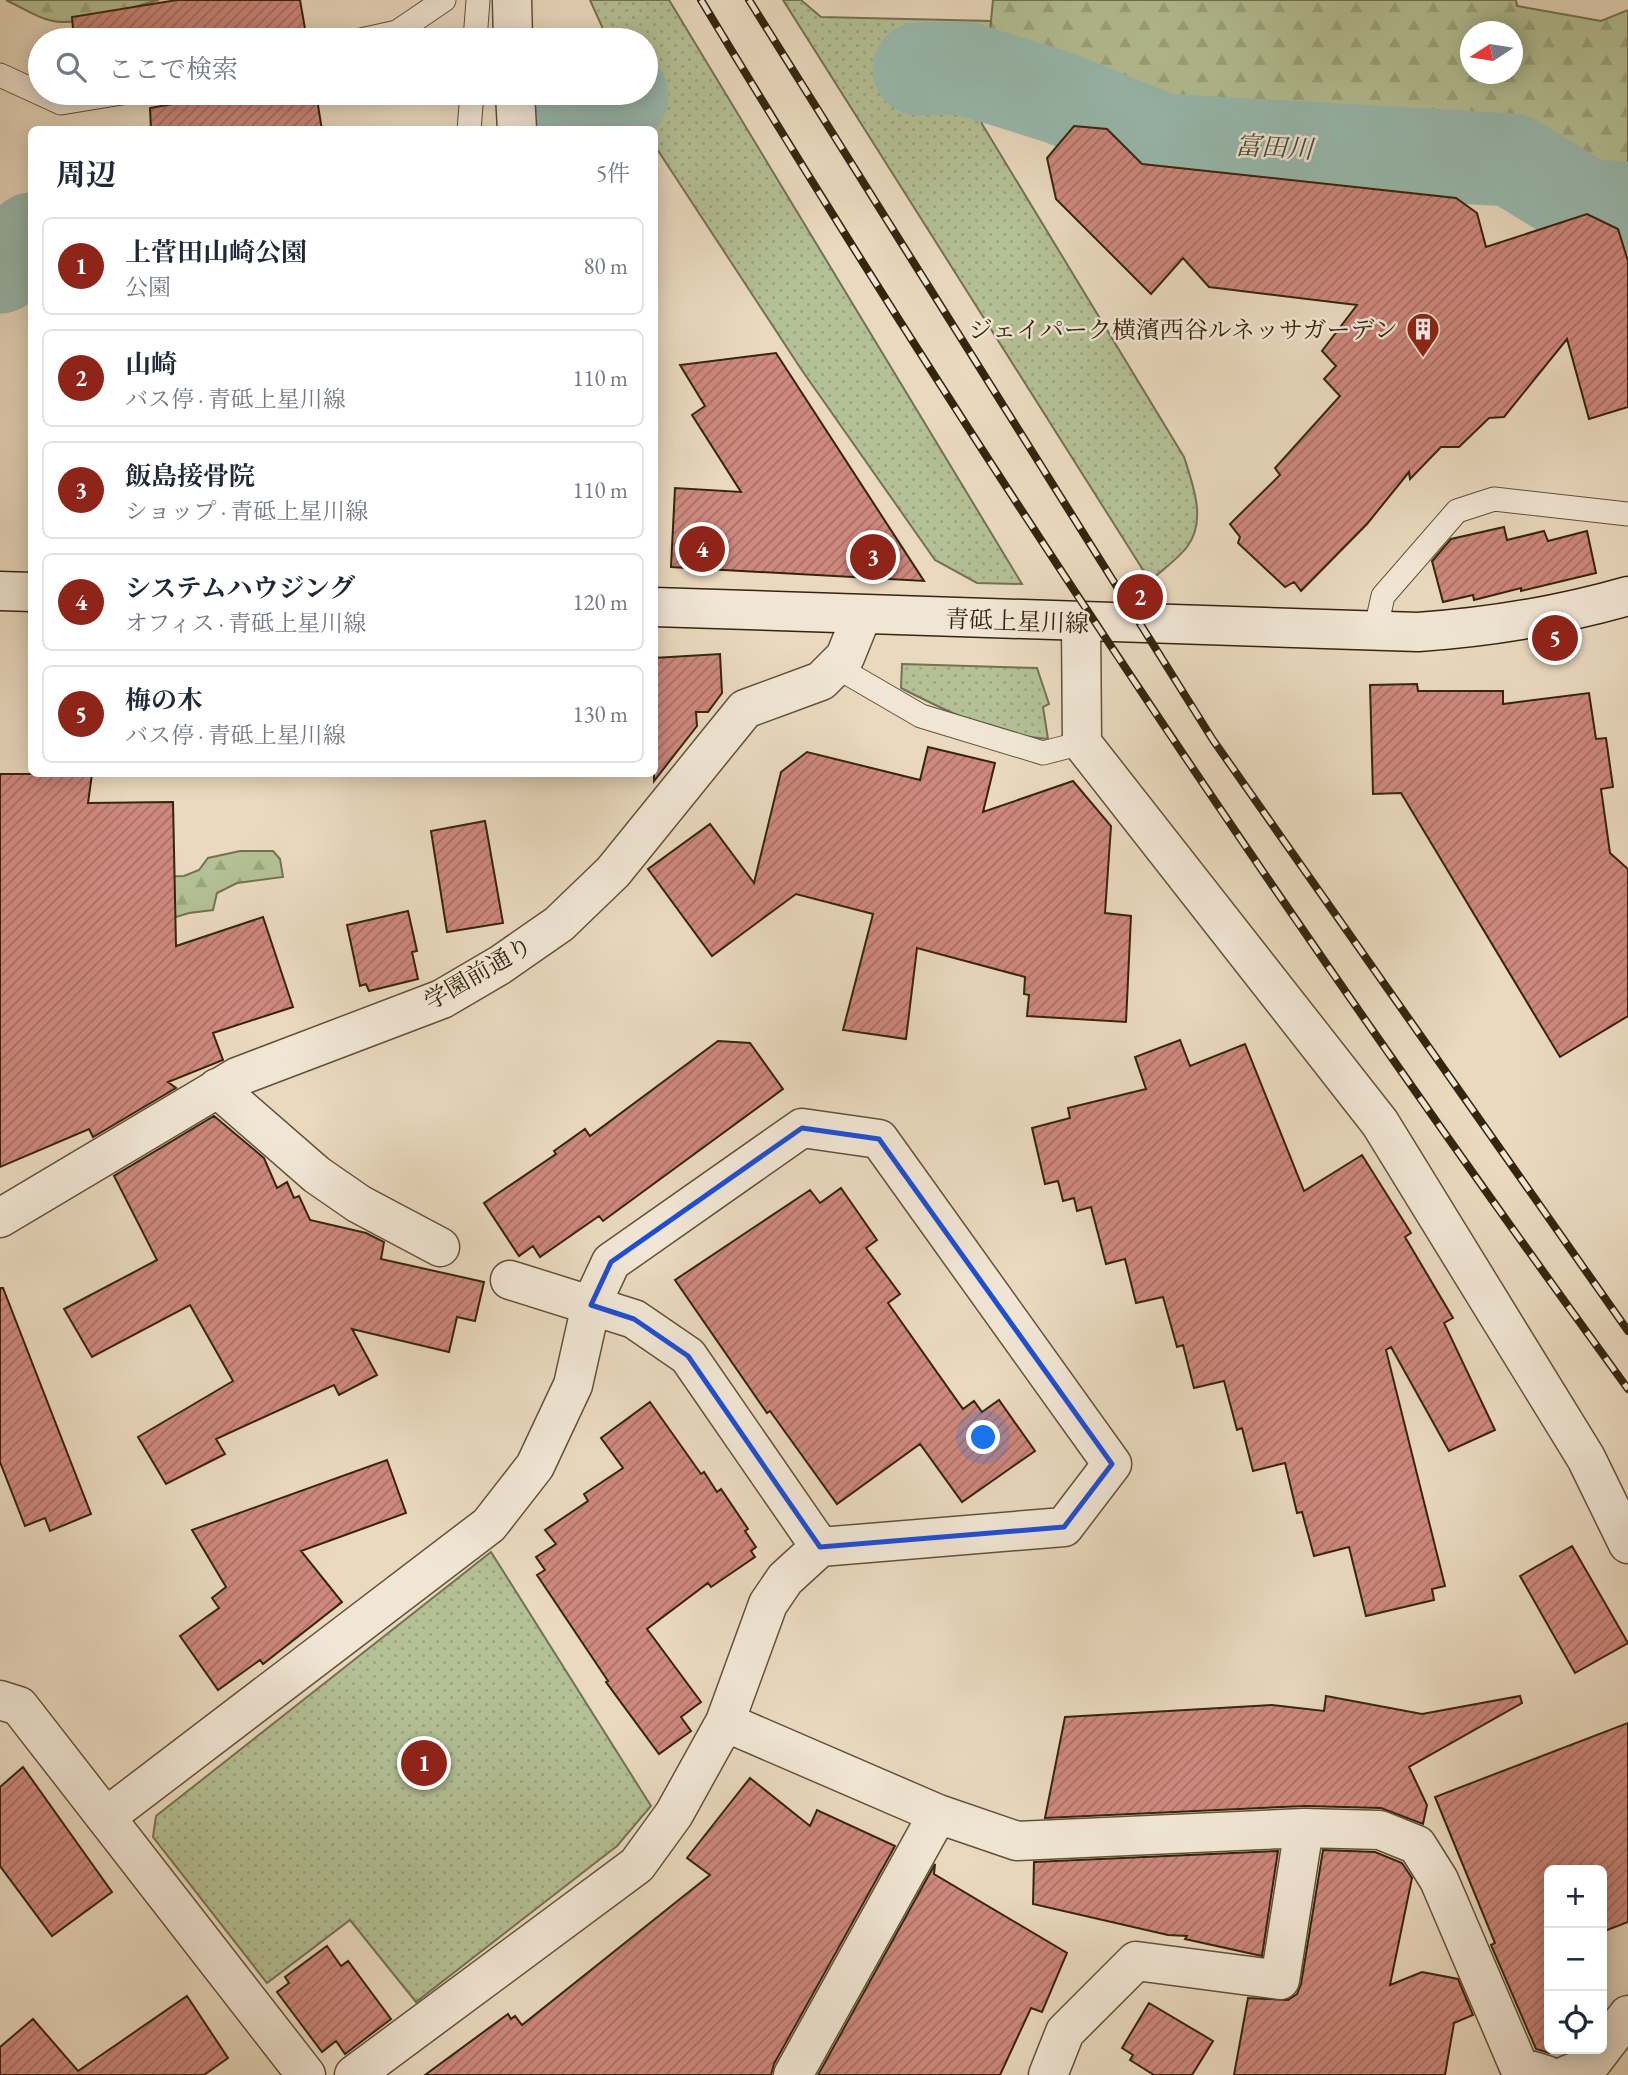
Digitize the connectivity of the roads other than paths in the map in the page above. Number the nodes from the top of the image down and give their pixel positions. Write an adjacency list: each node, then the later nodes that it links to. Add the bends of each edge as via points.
1 (444, 0): 4 (lane)
2 (478, 0): 5 (lane)
3 (512, 0): 6 (street)
4 (403, 28)
5 (476, 28)
6 (513, 28)
7 (0, 75): 8 (lane)
8 (28, 88)
9 (471, 105): 10 (lane)
10 (469, 126)
11 (1628, 513): 18 (lane, via 1494,499 1457,511 1384,596)
12 (0, 591): 13 (street)
13 (28, 592)
14 (1628, 596): 18 (street, 青砥上星川線, via 1489,627)
15 (658, 607): 16 (street, 青砥上星川線)
16 (862, 615): 17 (street, 青砥上星川線); 19 (street, 学園前通り, via 845,657)
17 (1081, 624): 18 (street, 青砥上星川線); 20 (street)
18 (1375, 632)
19 (835, 666): 20 (lane, via 920,716 1043,753); 21 (street, 学園前通り, via 821,681 745,709 613,873 559,923 500,965 442,999)
20 (1082, 743): 26 (street, via 1380,1123 1586,1458)
21 (217, 1088): 22 (street, 学園前通り); 23 (street, via 359,1205)
22 (0, 1218)
23 (440, 1247)
24 (510, 1280): 25 (street)
25 (591, 1305): 27 (street, via 634,1319 688,1356); 27 (street, via 611,1262 802,1128 879,1139 1112,1464 1064,1527); 31 (street, via 573,1385 535,1466 489,1525)
26 (1628, 1544)
27 (820, 1547): 29 (street, via 785,1579 768,1604)
28 (0, 1700): 31 (street, via 19,1706)
29 (725, 1722): 30 (street); 35 (street, via 674,1814 637,1865)
30 (938, 1814): 32 (street, via 1017,1841); 36 (street)
31 (106, 1817): 34 (street)
32 (1304, 1828): 37 (street, via 1280,1980 1136,1961 1065,2032); 38 (street, via 1380,1830 1417,1845 1439,1880 1519,2067)
33 (1628, 2015): 39 (street, via 1589,2066)
34 (306, 2075)
35 (354, 2075)
36 (793, 2075)
37 (1048, 2075)
38 (1546, 2075)
39 (1567, 2075)

